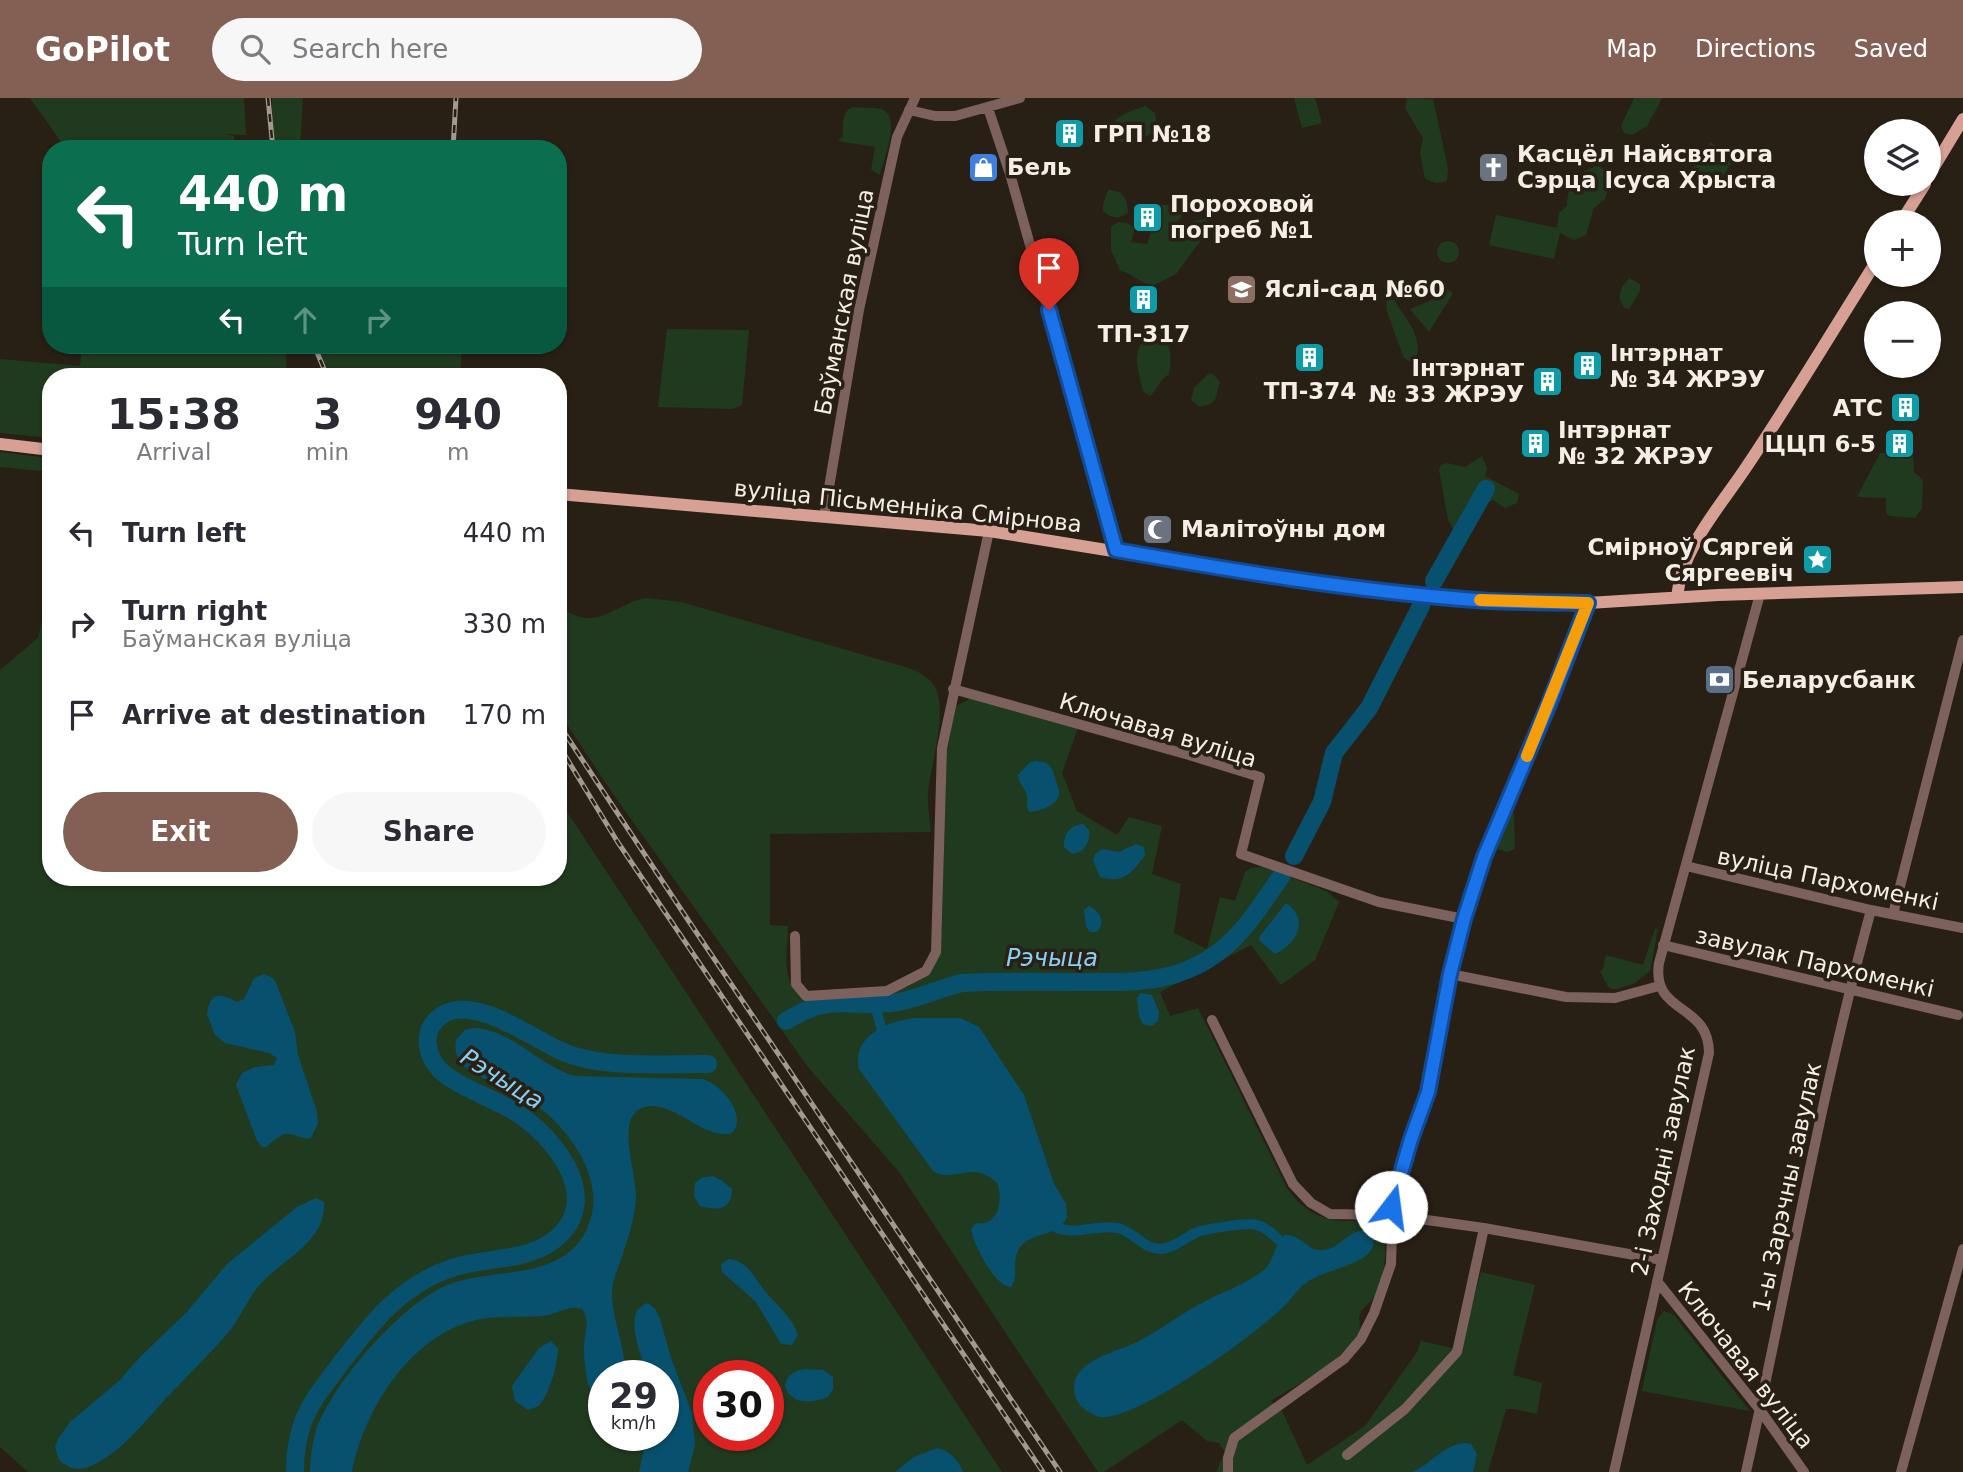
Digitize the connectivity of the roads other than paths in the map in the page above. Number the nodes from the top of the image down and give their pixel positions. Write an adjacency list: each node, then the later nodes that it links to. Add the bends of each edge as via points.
1 (915, 98): 4 (street, Баўманская вуліца)
2 (1020, 98): 3 (street)
3 (988, 108): 4 (street, via 945,116); 13 (street)
4 (909, 110): 11 (street, Баўманская вуліца, via 897,137 859,310)
5 (1963, 119): 6 (main road)
6 (1941, 155)
7 (1864, 281): 16 (main road, via 1693,547)
8 (0, 444): 9 (main road)
9 (42, 449)
10 (567, 495): 11 (main road, вуліца Пісьменніка Смірнова)
11 (824, 517): 12 (main road, вуліца Пісьменніка Смірнова)
12 (989, 531): 13 (main road, вуліца Пісьменніка Смірнова); 19 (street)
13 (1116, 550): 17 (main road, вуліца Пісьменніка Смірнова, via 1382,590 1477,600)
14 (1963, 587): 15 (main road, вуліца Пісьменніка Смірнова)
15 (1760, 594): 16 (main road, вуліца Пісьменніка Смірнова); 20 (street)
16 (1677, 597): 17 (main road, вуліца Пісьменніка Смірнова)
17 (1588, 603): 23 (street, via 1484,857)
18 (1963, 640): 22 (street)
19 (953, 689): 23 (street, Ключавая вуліца, via 1260,777 1241,854 1379,902); 25 (street, via 942,748 936,951 926,971 887,991 806,996 796,984)
20 (1686, 866): 21 (street, вуліца Пархоменкі); 26 (street)
21 (1871, 910): 22 (street, вуліца Пархоменкі); 29 (street, 1-ы Зарэчны завулак)
22 (1893, 914): 24 (street, вуліца Пархоменкі)
23 (1464, 919): 27 (street)
24 (1963, 928)
25 (794, 936)
26 (1663, 945): 28 (street); 29 (street, завулак Пархоменкі)
27 (1450, 974): 28 (street, via 1566,997 1615,998); 32 (street, via 1428,1092)
28 (1659, 986): 35 (street, 2-і Заходні завулак, via 1666,997 1698,1021 1709,1046)
29 (1849, 991): 30 (street, завулак Пархоменкі); 37 (street, 1-ы Зарэчны завулак)
30 (1958, 1015)
31 (1212, 1020): 32 (street, Ключавая вуліца, via 1293,1184 1329,1214)
32 (1391, 1215): 33 (street, Ключавая вуліца); 39 (street, via 1391,1264 1362,1339 1344,1359 1234,1437)
33 (1484, 1228): 35 (street, Ключавая вуліца); 38 (street, via 1457,1352 1405,1409)
34 (1963, 1249): 43 (street)
35 (1661, 1260): 36 (street, 2-і Заходні завулак)
36 (1657, 1282): 37 (street, Ключавая вуліца); 40 (street, 2-і Заходні завулак)
37 (1760, 1410): 41 (street, 1-ы Зарэчны завулак); 42 (street, Ключавая вуліца)
38 (1347, 1455)
39 (1228, 1472)
40 (1614, 1472)
41 (1746, 1472)
42 (1804, 1472)
43 (1901, 1472)

